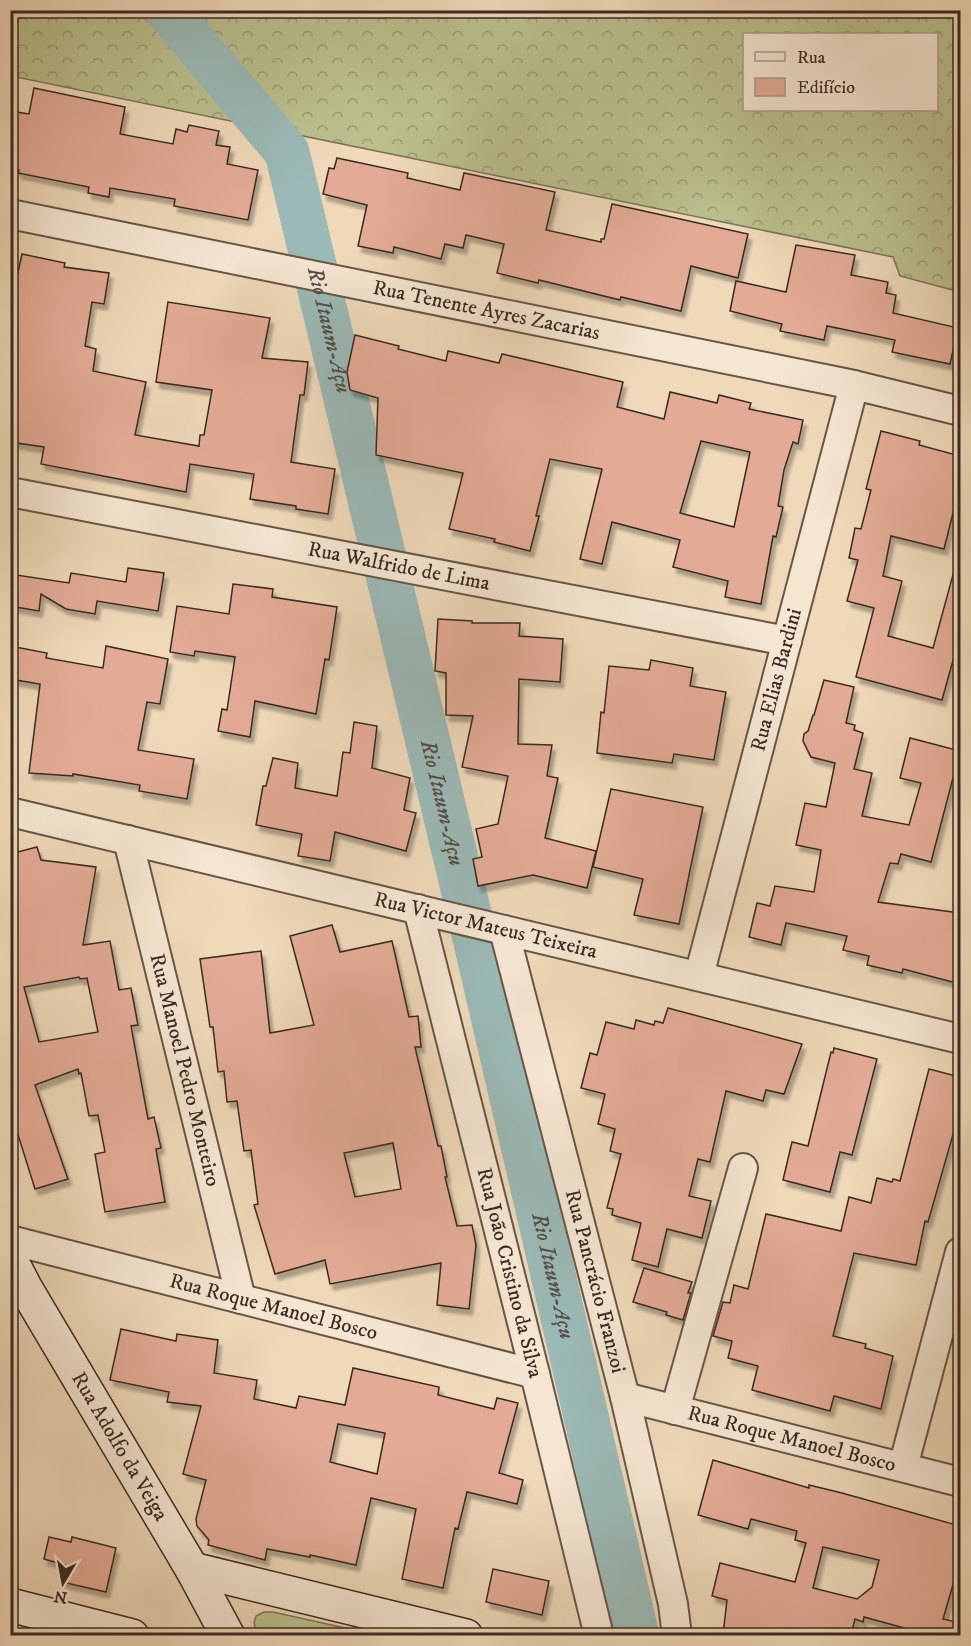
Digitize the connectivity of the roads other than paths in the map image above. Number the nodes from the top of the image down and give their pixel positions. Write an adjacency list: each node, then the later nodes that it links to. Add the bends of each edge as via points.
1 (10, 214): 2 (street, Rua Tenente Ayres Zacarias)
2 (854, 385): 3 (street, Rua Tenente Ayres Zacarias); 5 (street, Rua Elias Bardini)
3 (960, 411)
4 (10, 492): 5 (street, Rua Walfrido de Lima)
5 (787, 642): 10 (street, Rua Elias Bardini)
6 (10, 812): 7 (street, Rua Victor Mateus Teixeira)
7 (128, 840): 8 (street, Rua Victor Mateus Teixeira); 16 (street, Rua Manoel Pedro Monteiro)
8 (418, 909): 9 (street, Rua Victor Mateus Teixeira); 17 (street, Rua João Cristino da Silva)
9 (495, 928): 10 (street, Rua Victor Mateus Teixeira); 18 (street, Rua Pancrácio Franzoi)
10 (699, 976): 11 (street, Rua Victor Mateus Teixeira)
11 (960, 1039)
12 (743, 1168): 19 (street)
13 (10, 1240): 16 (street, Rua Roque Manoel Bosco)
14 (960, 1252): 20 (street)
15 (10, 1258): 22 (street, Rua Adolfo da Veiga)
16 (241, 1299): 17 (street, Rua Roque Manoel Bosco)
17 (535, 1374): 27 (street, Rua João Cristino da Silva)
18 (625, 1396): 19 (street, Rua Roque Manoel Bosco); 28 (street, Rua Pancrácio Franzoi)
19 (675, 1410): 20 (street, Rua Roque Manoel Bosco)
20 (903, 1467): 21 (street, Rua Roque Manoel Bosco)
21 (960, 1482)
22 (192, 1569): 25 (street, Rua Adolfo da Veiga); 26 (street)
23 (10, 1605): 24 (street)
24 (132, 1635)
25 (228, 1635)
26 (466, 1635)
27 (599, 1635)
28 (677, 1635)

